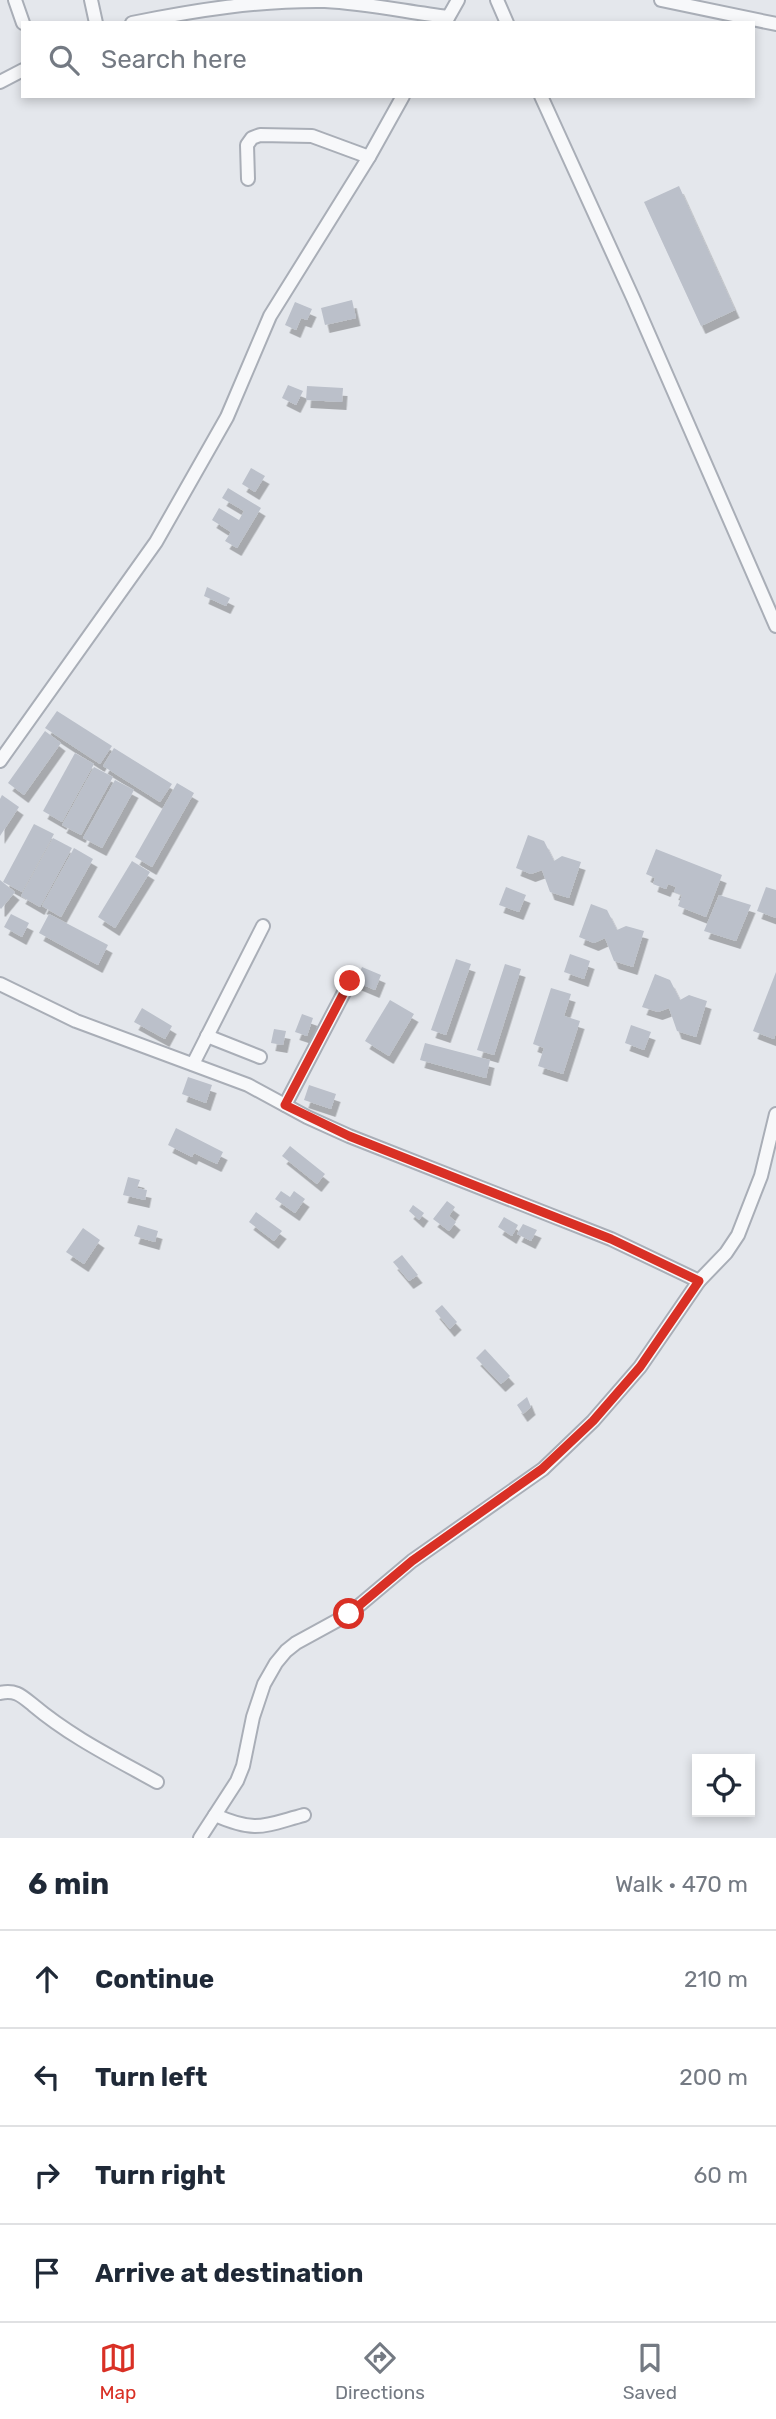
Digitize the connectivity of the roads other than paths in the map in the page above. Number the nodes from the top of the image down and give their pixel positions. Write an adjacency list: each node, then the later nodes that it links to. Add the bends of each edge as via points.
1 (15, 0): 7 (street)
2 (91, 0): 8 (street)
3 (458, 0): 6 (street)
4 (497, 0): 10 (street)
5 (661, 0): 11 (street)
6 (447, 20): 9 (street, via 324,1 214,7)
7 (22, 21)
8 (96, 21)
9 (142, 21)
10 (506, 21)
11 (776, 24)
12 (21, 71): 13 (street)
13 (0, 82)
14 (403, 98): 16 (street)
15 (542, 98): 18 (street)
16 (369, 157): 17 (street, via 312,136 260,135 247,145); 19 (street, via 270,316 227,417 156,542)
17 (248, 179)
18 (776, 626)
19 (0, 761)
20 (263, 926): 23 (street)
21 (350, 981): 26 (street)
22 (0, 985): 25 (street, via 76,1021)
23 (207, 1036): 24 (street); 25 (street)
24 (260, 1057)
25 (193, 1064): 26 (street)
26 (285, 1105): 28 (street, via 349,1136 611,1239)
27 (776, 1114): 28 (street, via 761,1176 738,1236)
28 (699, 1281): 31 (street, via 640,1367 593,1421 542,1469 412,1561 349,1614 286,1651 264,1684 243,1766)
29 (0, 1693): 30 (street, via 19,1693 79,1740)
30 (157, 1782)
31 (215, 1815): 32 (street, via 251,1828); 33 (street)
32 (303, 1815)
33 (200, 1838)

